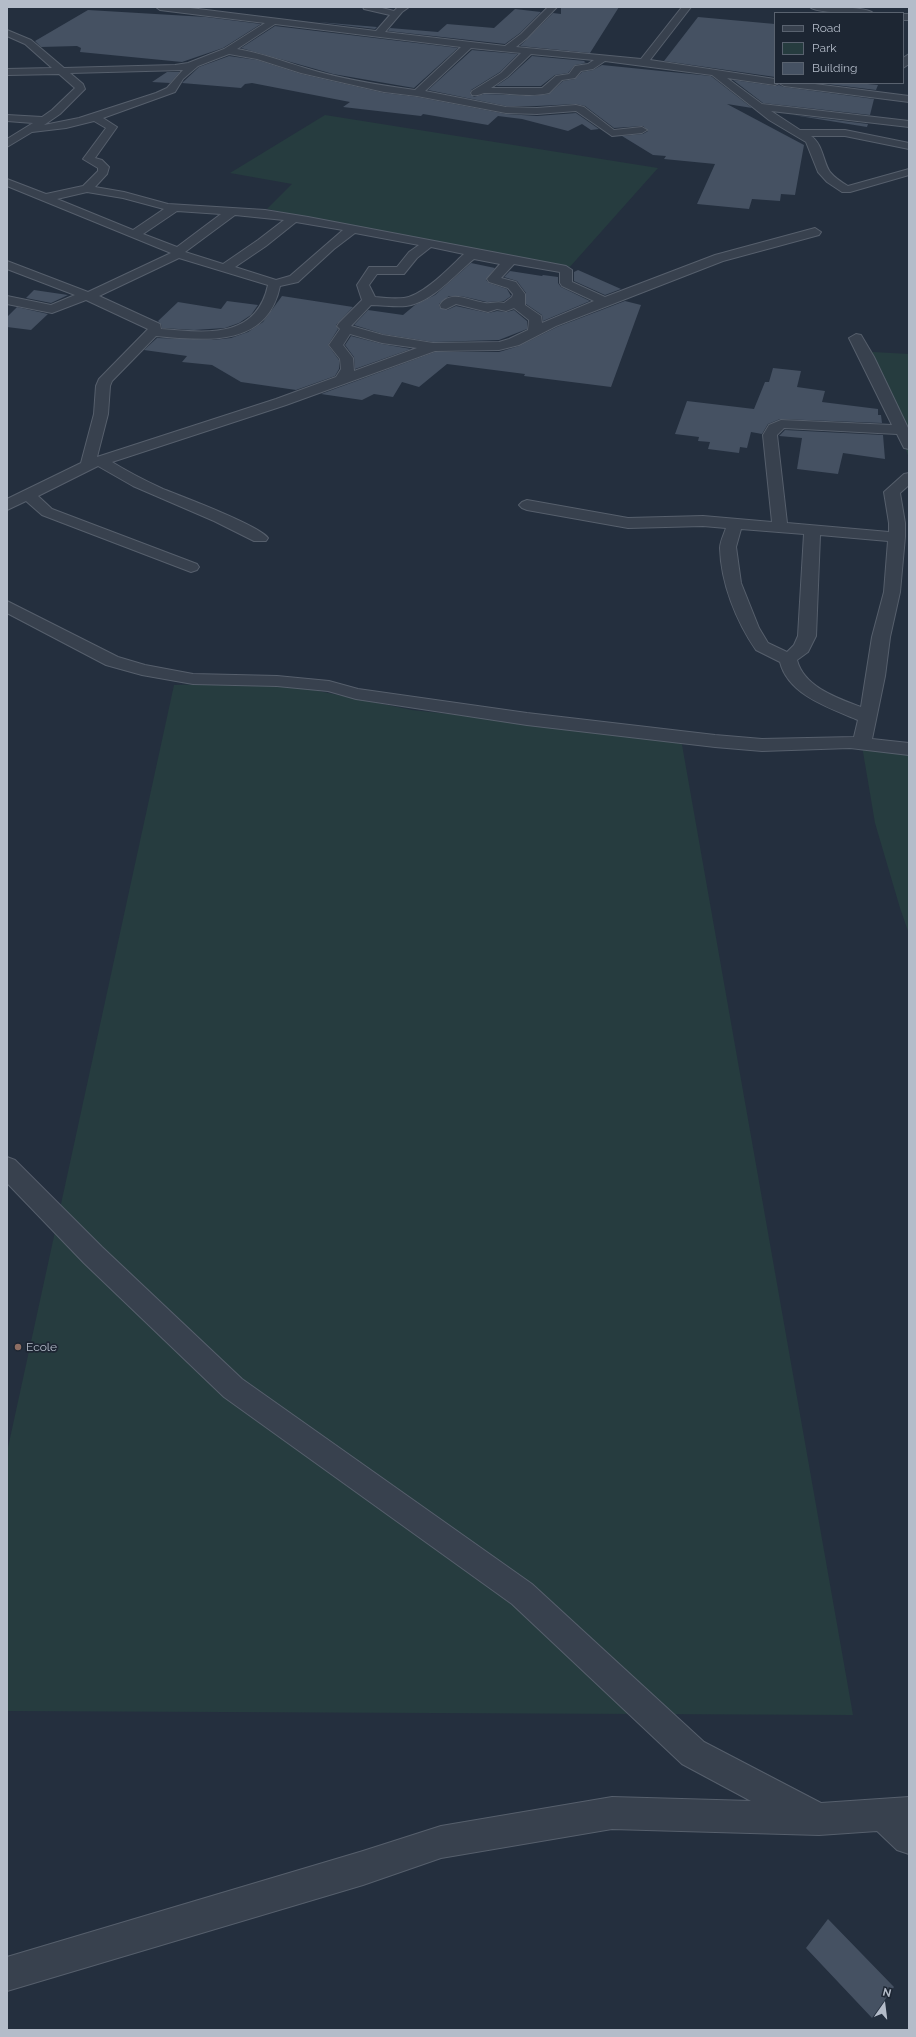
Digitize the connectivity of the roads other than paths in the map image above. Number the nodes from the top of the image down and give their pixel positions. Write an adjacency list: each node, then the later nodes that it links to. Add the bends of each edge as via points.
1 (160, 7): 9 (street)
2 (367, 7): 8 (street)
3 (405, 7): 8 (street)
4 (552, 7): 13 (street, via 524,36)
5 (687, 7): 18 (street)
6 (814, 7): 7 (street)
7 (860, 12)
8 (397, 14): 11 (street)
9 (275, 20): 11 (street); 14 (street)
10 (7, 33): 21 (street, via 28,42 36,55)
11 (378, 34): 12 (street)
12 (469, 45): 13 (street); 28 (street)
13 (507, 49): 15 (street)
14 (230, 51): 20 (street); 28 (street, via 259,56 376,88)
15 (528, 51): 16 (street); 27 (street, via 504,75)
16 (603, 58): 18 (street); 27 (street, via 590,67 578,68 572,76 559,78 545,91)
17 (21, 61): 19 (street)
18 (644, 62): 23 (street)
19 (7, 66)
20 (193, 66): 21 (street); 33 (street, via 180,77 171,90)
21 (60, 71): 22 (street); 35 (street, via 80,89 68,102)
22 (7, 72)
23 (715, 74): 24 (street); 32 (street)
24 (774, 82)
25 (791, 84): 29 (street)
26 (889, 84): 29 (street)
27 (481, 90): 31 (street)
28 (417, 93): 31 (street)
29 (881, 96): 30 (street)
30 (909, 99)
31 (462, 102): 38 (street, via 518,111 576,108 612,133)
32 (759, 107): 36 (street); 39 (street)
33 (95, 117): 37 (street, via 57,127); 44 (street, via 112,127 88,158 104,167 103,172)
34 (7, 118): 35 (street)
35 (44, 120): 37 (street)
36 (909, 124)
37 (32, 129): 40 (street)
38 (642, 130)
39 (799, 133): 41 (street, via 845,133); 42 (street, via 810,140 824,172 846,190)
40 (7, 144)
41 (909, 146)
42 (909, 172)
43 (7, 182): 45 (street)
44 (87, 190): 45 (street); 46 (street, via 124,195)
45 (45, 198): 51 (street)
46 (174, 208): 47 (street); 51 (street)
47 (232, 211): 48 (street); 54 (street)
48 (293, 218): 49 (street); 55 (street)
49 (352, 229): 52 (street); 57 (street, via 294,279)
50 (815, 232): 62 (street, via 719,258)
51 (135, 234): 54 (street)
52 (428, 244): 53 (street); 61 (street, via 413,255 400,270 373,270 363,285)
53 (474, 252): 59 (street, via 478,256 509,262 493,279 512,285); 61 (street, via 416,299 407,302); 62 (street, via 566,270 566,283)
54 (178, 253): 55 (street); 58 (street)
55 (225, 268): 57 (street)
56 (10, 269): 58 (street)
57 (274, 284): 65 (street, via 262,314 251,325 240,330 208,335)
58 (88, 296): 60 (street, via 52,309); 65 (street, via 150,324 155,327)
59 (518, 299): 63 (street, via 506,307 496,305 488,308 454,300); 66 (street, via 519,306 536,318)
60 (7, 300)
61 (368, 301): 64 (street, via 347,321 344,326)
62 (604, 301): 66 (street)
63 (446, 305)
64 (347, 329): 68 (street); 69 (street, via 336,345 346,358 348,369)
65 (153, 332): 72 (street, via 106,379)
66 (534, 332): 68 (street, via 499,346)
67 (856, 338): 70 (street)
68 (433, 347): 69 (street)
69 (341, 381): 72 (street)
70 (901, 430): 71 (street); 78 (street, via 781,424 774,428 770,435)
71 (909, 445)
72 (94, 463): 74 (street); 81 (street, via 235,524)
73 (909, 477): 80 (street, via 892,492)
74 (28, 496): 76 (street); 82 (street, via 47,512)
75 (527, 504): 77 (street, via 628,523 691,520)
76 (7, 505)
77 (734, 523): 78 (street); 84 (street, via 728,547 733,583 751,628 762,646)
78 (780, 526): 79 (street)
79 (812, 530): 80 (street); 84 (street, via 807,636 802,648)
80 (897, 537): 85 (street, via 892,592 881,637)
81 (260, 538)
82 (191, 567)
83 (7, 606): 86 (street, via 112,660 142,670 193,679 277,681 328,686 356,694 527,719 715,741 762,745 850,742)
84 (788, 659): 85 (street, via 792,673 821,697)
85 (868, 717): 86 (street)
86 (862, 744): 87 (street)
87 (909, 749)
88 (7, 1167): 90 (street, via 93,1255 233,1388 522,1594 693,1753)
89 (896, 1814): 90 (street); 91 (street)
90 (818, 1819): 92 (street, via 612,1813 441,1842 363,1868)
91 (909, 1838)
92 (7, 1974)

